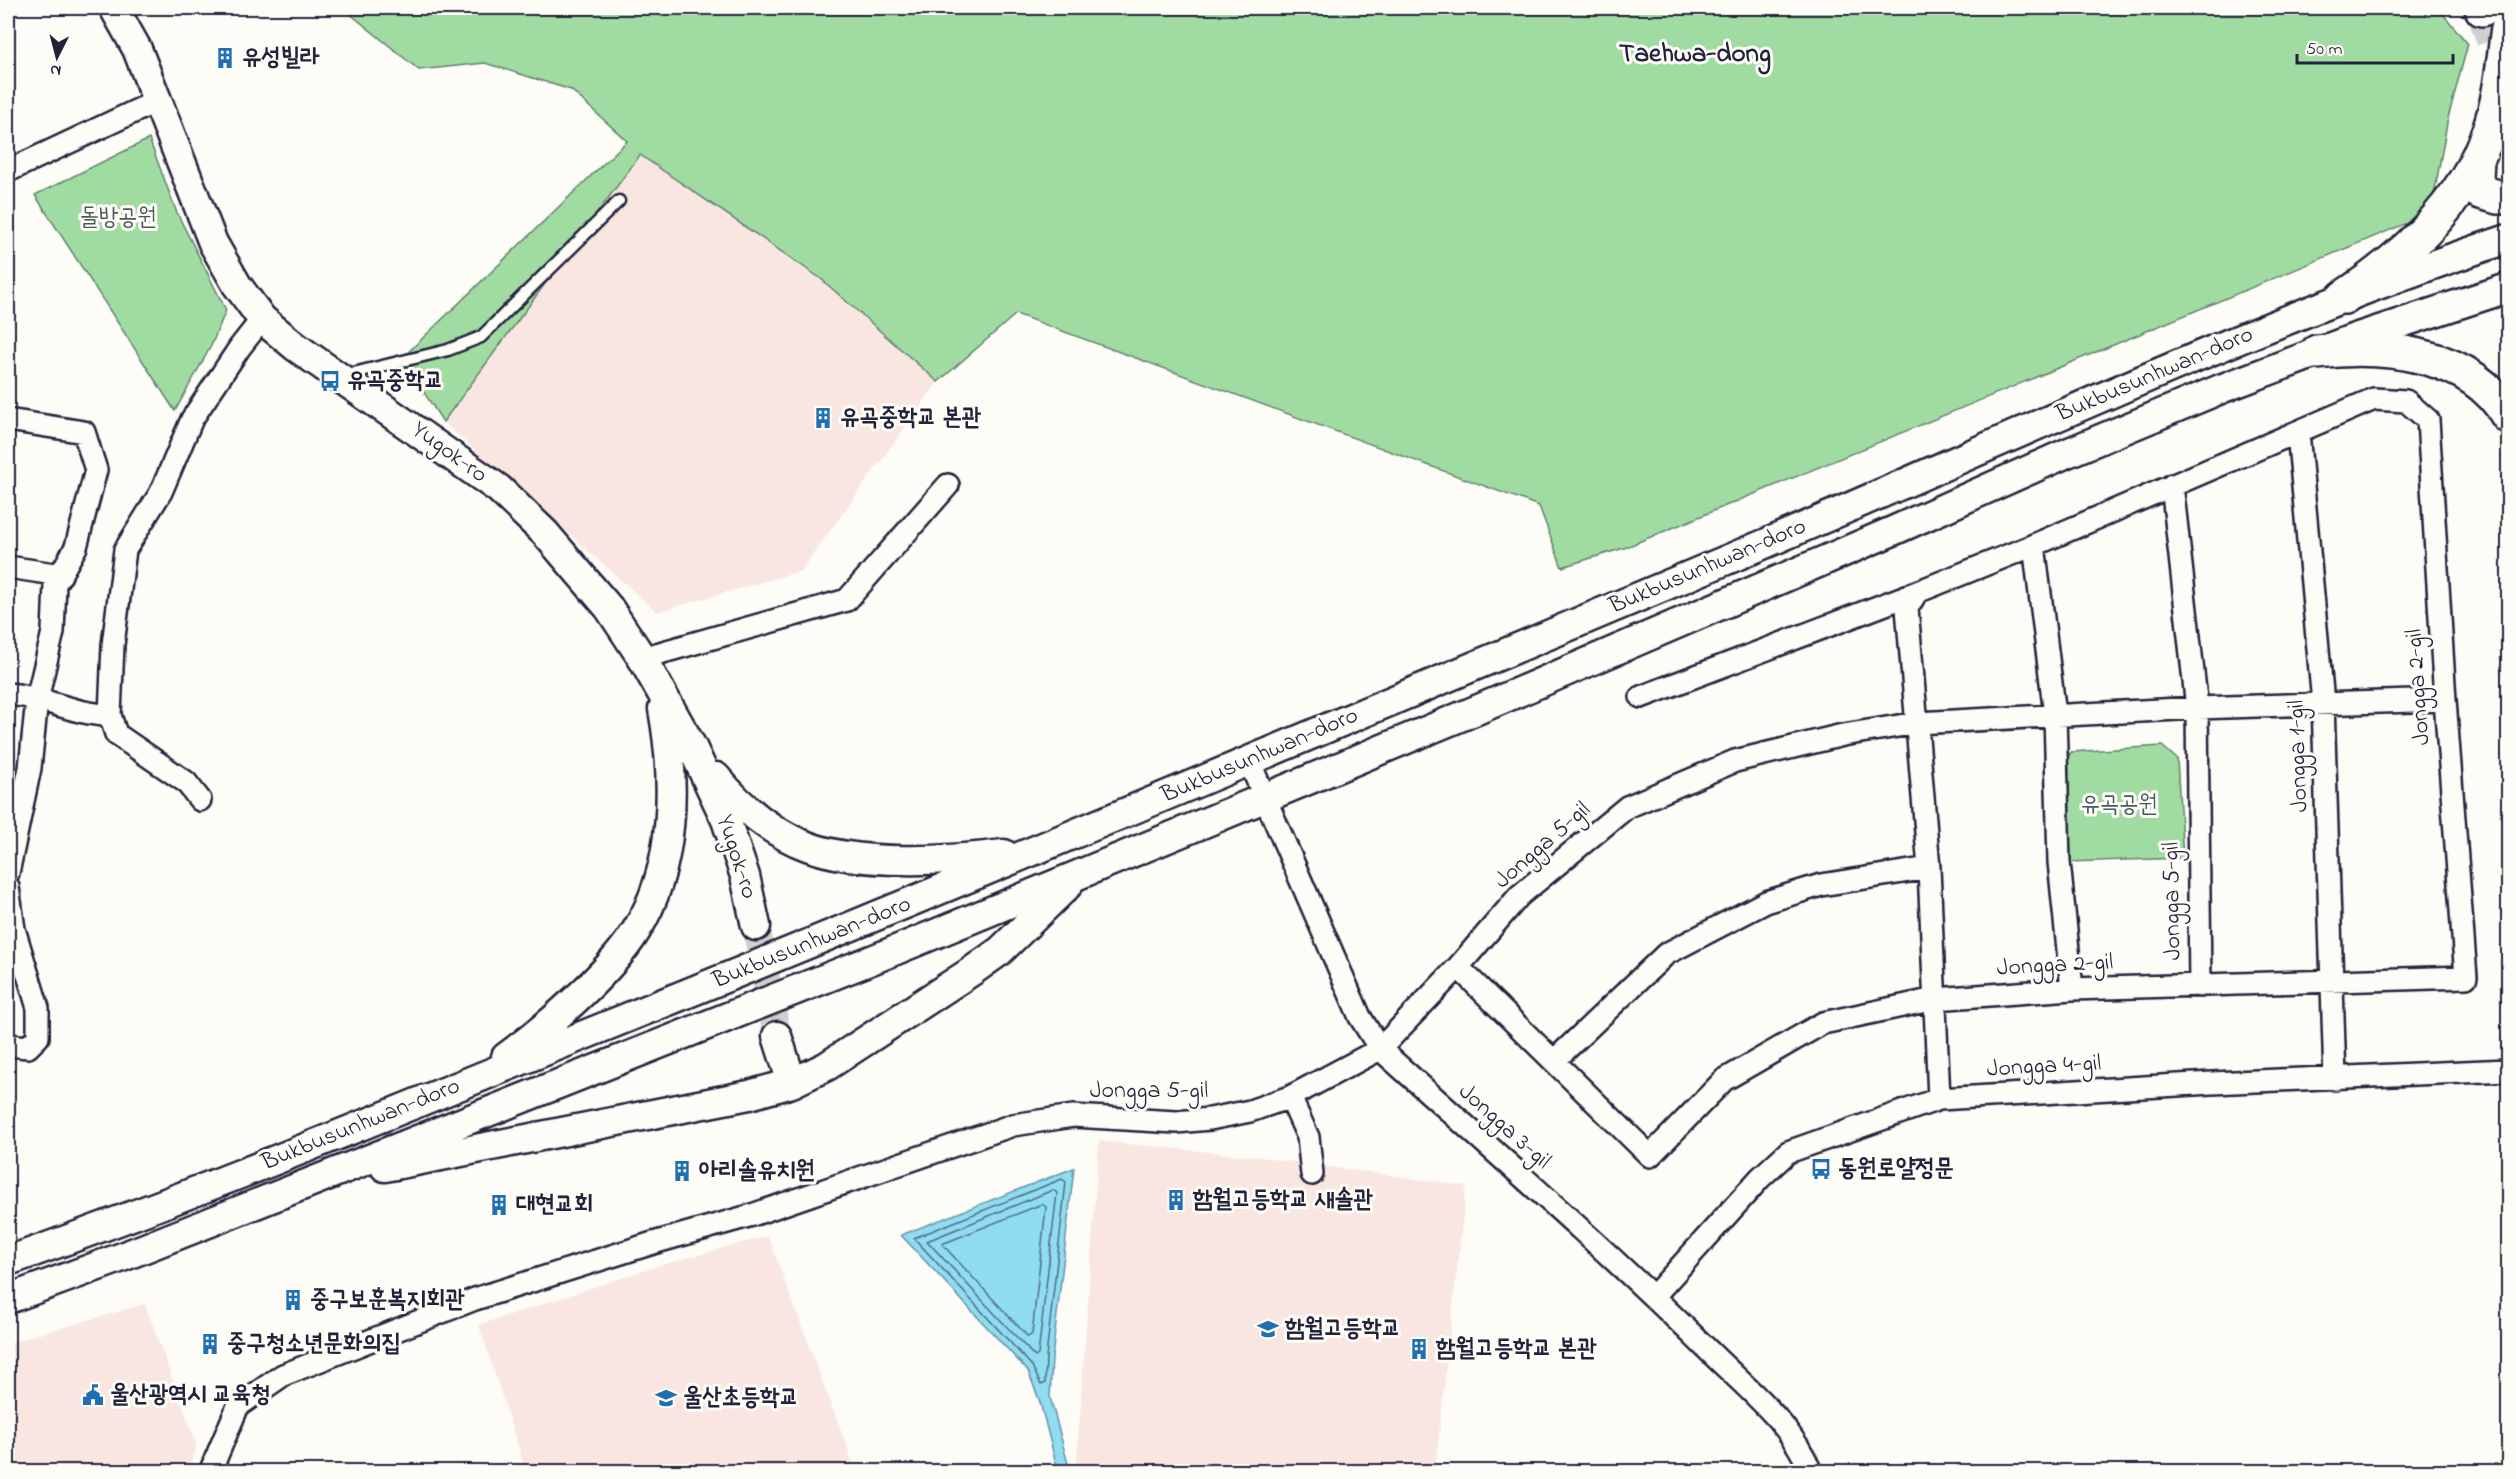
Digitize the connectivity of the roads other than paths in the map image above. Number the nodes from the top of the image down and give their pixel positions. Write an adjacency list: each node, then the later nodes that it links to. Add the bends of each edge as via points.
1 (114, 8): 3 (main road, Yugok-ro)
2 (2508, 28): 4 (highway, via 2494,114)
3 (157, 101): 5 (street); 11 (main road, Yugok-ro, via 213,243)
4 (2477, 159): 6 (highway, via 2480,192); 10 (highway, via 2460,191 2432,225 2402,255)
5 (8, 171)
6 (2508, 196)
7 (619, 201): 13 (lane, via 481,337 448,350)
8 (2508, 239): 10 (main road, Bukbusunhwan-doro)
9 (2508, 288): 12 (main road, Bukbusunhwan-doro)
10 (2343, 297): 35 (main road, Bukbusunhwan-doro)
11 (262, 319): 13 (main road, Yugok-ro); 31 (street, via 192,419 161,492 125,550 113,645)
12 (2317, 352): 14 (highway, via 2372,349 2434,360 2484,387); 36 (main road, Bukbusunhwan-doro, via 2067,453 1523,690)
13 (339, 377): 23 (main road, Yugok-ro, via 506,496 577,569)
14 (2508, 416)
15 (8, 420): 21 (street, via 84,432 96,470 76,547)
16 (2298, 432): 18 (street, Jongga 2-gil); 28 (street, Jongga 2-gil, via 2374,399 2406,401 2428,420); 29 (street, Jongga 1-gil)
17 (948, 485): 23 (street, via 847,600)
18 (2172, 485): 19 (street, Jongga 2-gil); 30 (street, Jongga 5-gil)
19 (2034, 546): 22 (street, Jongga 2-gil); 32 (street)
20 (8, 567): 21 (street)
21 (61, 575): 27 (street, via 55,584 53,632)
22 (1917, 592): 26 (street, Jongga 2-gil); 33 (street, via 1907,608)
23 (642, 658): 25 (main road, Yugok-ro)
24 (8, 694): 27 (street)
25 (661, 696): 34 (main road, Yugok-ro); 54 (main road, via 669,754 670,812 655,892 636,931 605,969 523,1045)
26 (1641, 698)
27 (37, 699): 31 (street, via 93,715); 40 (street, via 30,768)
28 (2445, 700): 29 (street, Jongga 5-gil); 45 (street, Jongga 2-gil, via 2466,977)
29 (2323, 703): 30 (street, Jongga 5-gil); 45 (street, Jongga 1-gil)
30 (2196, 708): 32 (street, Jongga 5-gil); 46 (street, Jongga 5-gil)
31 (110, 715): 37 (street, via 116,734 186,783)
32 (2055, 715): 33 (street, Jongga 5-gil); 47 (street, via 2059,862)
33 (1917, 723): 39 (street); 44 (street, Jongga 5-gil, via 1843,735 1735,761 1627,807 1519,896)
34 (691, 745): 38 (main road, via 738,802 761,822 808,846 866,857 916,859); 43 (main road, Yugok-ro, via 726,820 745,876)
35 (1249, 760): 36 (street, Jongga 3-gil); 38 (main road, Bukbusunhwan-doro)
36 (1264, 798): 41 (main road, Bukbusunhwan-doro); 51 (street, Jongga 3-gil, via 1360,1017)
37 (200, 800)
38 (1036, 850): 54 (main road, Bukbusunhwan-doro)
39 (1929, 868): 48 (street); 52 (street, via 1821,885 1766,902 1666,954)
40 (8, 873)
41 (1078, 875): 56 (main road, via 1000,951 972,972 827,1066); 60 (main road, Bukbusunhwan-doro)
42 (8, 887): 50 (street, via 14,929 38,1008 38,1037 28,1047)
43 (756, 926)
44 (1458, 967): 51 (street, Jongga 5-gil); 52 (street)
45 (2333, 981): 46 (street, Jongga 2-gil); 55 (street, Jongga 1-gil)
46 (2200, 986): 47 (street, Jongga 2-gil)
47 (2072, 989): 48 (street, Jongga 2-gil)
48 (1935, 999): 52 (street, Jongga 2-gil, via 1823,1023 1724,1080 1650,1156); 58 (street)
49 (777, 1036): 56 (main road)
50 (8, 1045)
51 (1380, 1049): 57 (street, Jongga 5-gil); 62 (street, Jongga 3-gil)
52 (1555, 1060)
53 (2508, 1070): 55 (street, Jongga 4-gil)
54 (478, 1078): 61 (main road, Bukbusunhwan-doro)
55 (2335, 1079): 58 (street, Jongga 4-gil)
56 (792, 1083): 60 (main road)
57 (1290, 1097): 59 (street, via 1308,1137); 64 (street, Jongga 5-gil, via 1210,1119 1176,1122 1073,1116 1013,1125 749,1216 475,1299 282,1375 238,1406)
58 (1939, 1099): 62 (street, Jongga 4-gil, via 1788,1152)
59 (1312, 1174)
60 (304, 1185): 63 (main road, Bukbusunhwan-doro)
61 (8, 1261)
62 (1654, 1296): 65 (street, Jongga 3-gil, via 1772,1413 1803,1451)
63 (8, 1299)
64 (210, 1472)
65 (1811, 1472)

